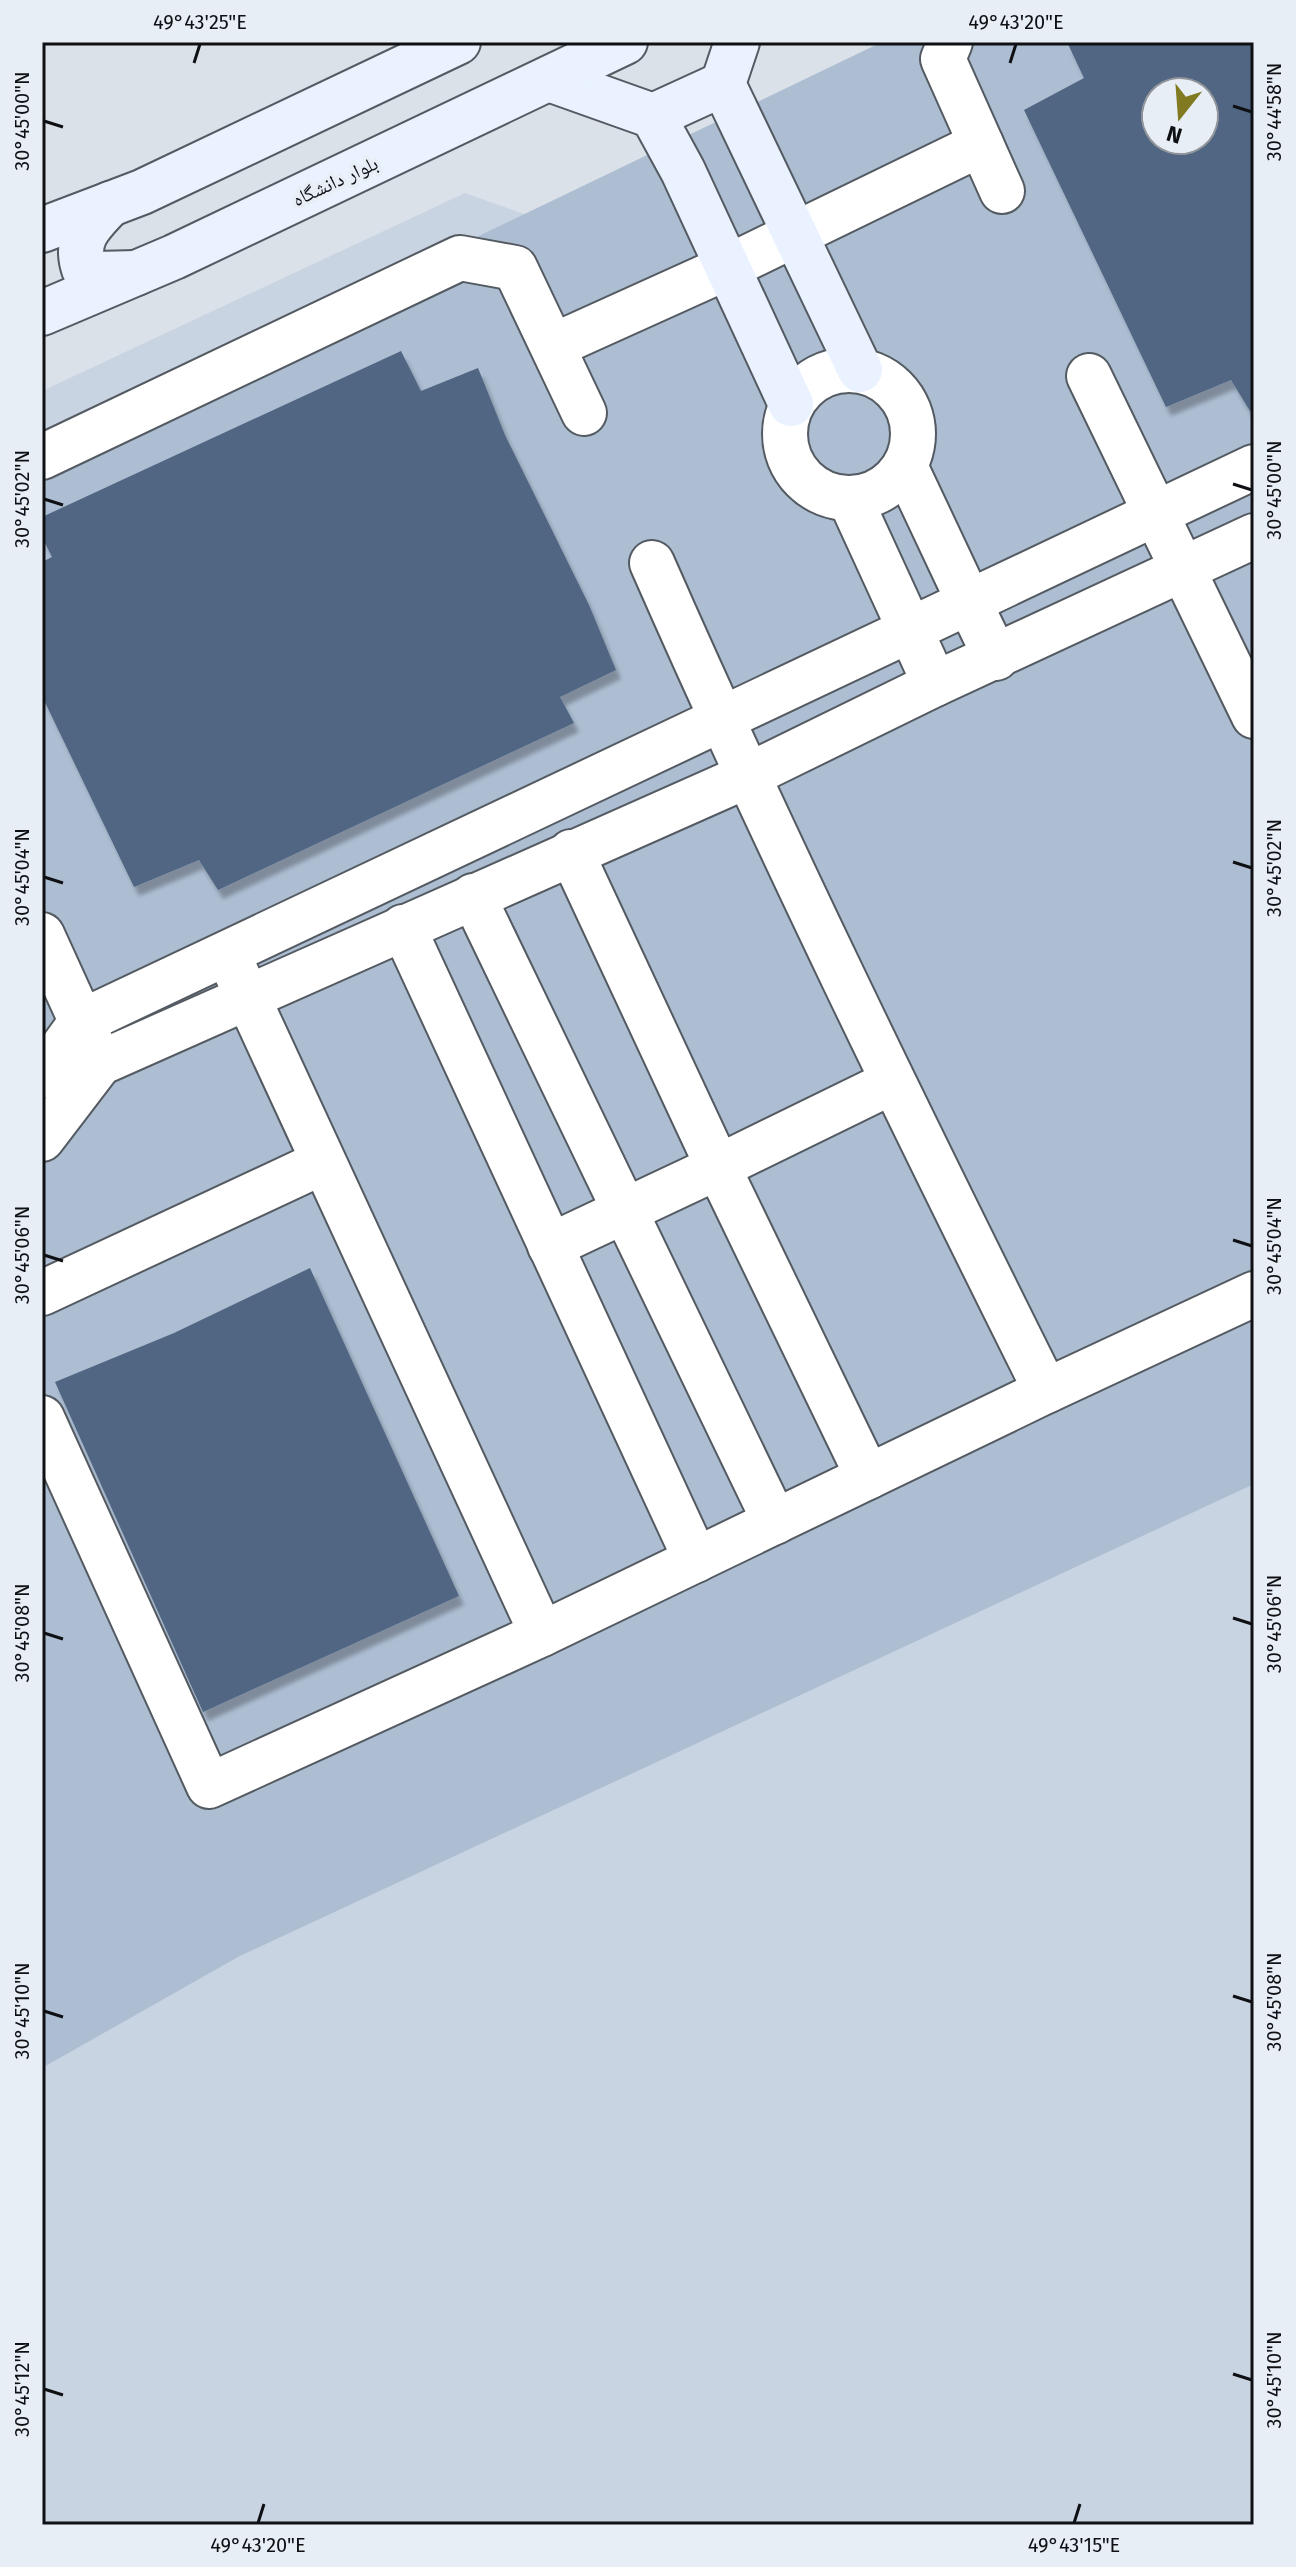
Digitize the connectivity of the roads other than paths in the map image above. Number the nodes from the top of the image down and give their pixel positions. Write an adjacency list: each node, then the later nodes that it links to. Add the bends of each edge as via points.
1 (458, 42): 10 (street)
2 (625, 42): 5 (street, بلوار دانشگاه)
3 (737, 42): 6 (street)
4 (950, 42): 8 (street, via 943,59)
5 (549, 79): 7 (street); 15 (street, بلوار دانشگاه)
6 (723, 84): 7 (street); 12 (street)
7 (653, 116): 14 (street)
8 (981, 144): 9 (street); 12 (street)
9 (1002, 191)
10 (110, 204): 11 (street); 15 (street, via 83,232 79,253 84,269 96,274)
11 (42, 230)
12 (794, 235): 14 (street); 18 (street)
13 (42, 247): 16 (street, via 60,257 74,277 73,288)
14 (728, 267): 17 (street); 20 (street)
15 (137, 273): 16 (street, بلوار دانشگاه)
16 (50, 310)
17 (553, 346): 21 (street); 22 (street, via 515,268 460,258)
18 (860, 370): 20 (street, via 839,369 819,376); 23 (street, via 880,376 907,407 913,426)
19 (1089, 376): 26 (street)
20 (791, 404): 25 (street, via 784,436 793,468 818,490)
21 (584, 413)
22 (42, 457)
23 (905, 466): 25 (street, via 872,494); 30 (street)
24 (1254, 467): 26 (street)
25 (850, 499): 31 (street)
26 (1154, 515): 29 (street); 30 (street)
27 (1254, 536): 29 (street)
28 (652, 563): 35 (street)
29 (1181, 569): 32 (street); 34 (street)
30 (969, 602): 31 (street); 32 (street)
31 (910, 631): 33 (street); 35 (street)
32 (996, 658): 33 (street)
33 (935, 684): 36 (street)
34 (1254, 716)
35 (722, 721): 36 (street); 41 (street)
36 (749, 775): 37 (street); 46 (street)
37 (571, 852): 38 (street); 49 (street)
38 (473, 896): 39 (street); 50 (street)
39 (403, 927): 42 (street); 51 (street)
40 (42, 935): 43 (street)
41 (228, 954): 42 (street); 43 (street)
42 (247, 997): 44 (street); 48 (street)
43 (81, 1022): 44 (street); 45 (street)
44 (100, 1063): 47 (street)
45 (42, 1076)
46 (892, 1082): 49 (street); 54 (street)
47 (42, 1139)
48 (323, 1162): 52 (street); 59 (street)
49 (718, 1167): 50 (street); 56 (street)
50 (627, 1213): 51 (street); 57 (street)
51 (550, 1246): 58 (street)
52 (42, 1293)
53 (1254, 1294): 54 (street)
54 (1046, 1391): 56 (street)
55 (42, 1418): 59 (street, via 209,1786)
56 (868, 1477): 57 (street)
57 (775, 1522): 58 (street)
58 (696, 1560): 59 (street)
59 (542, 1634)

